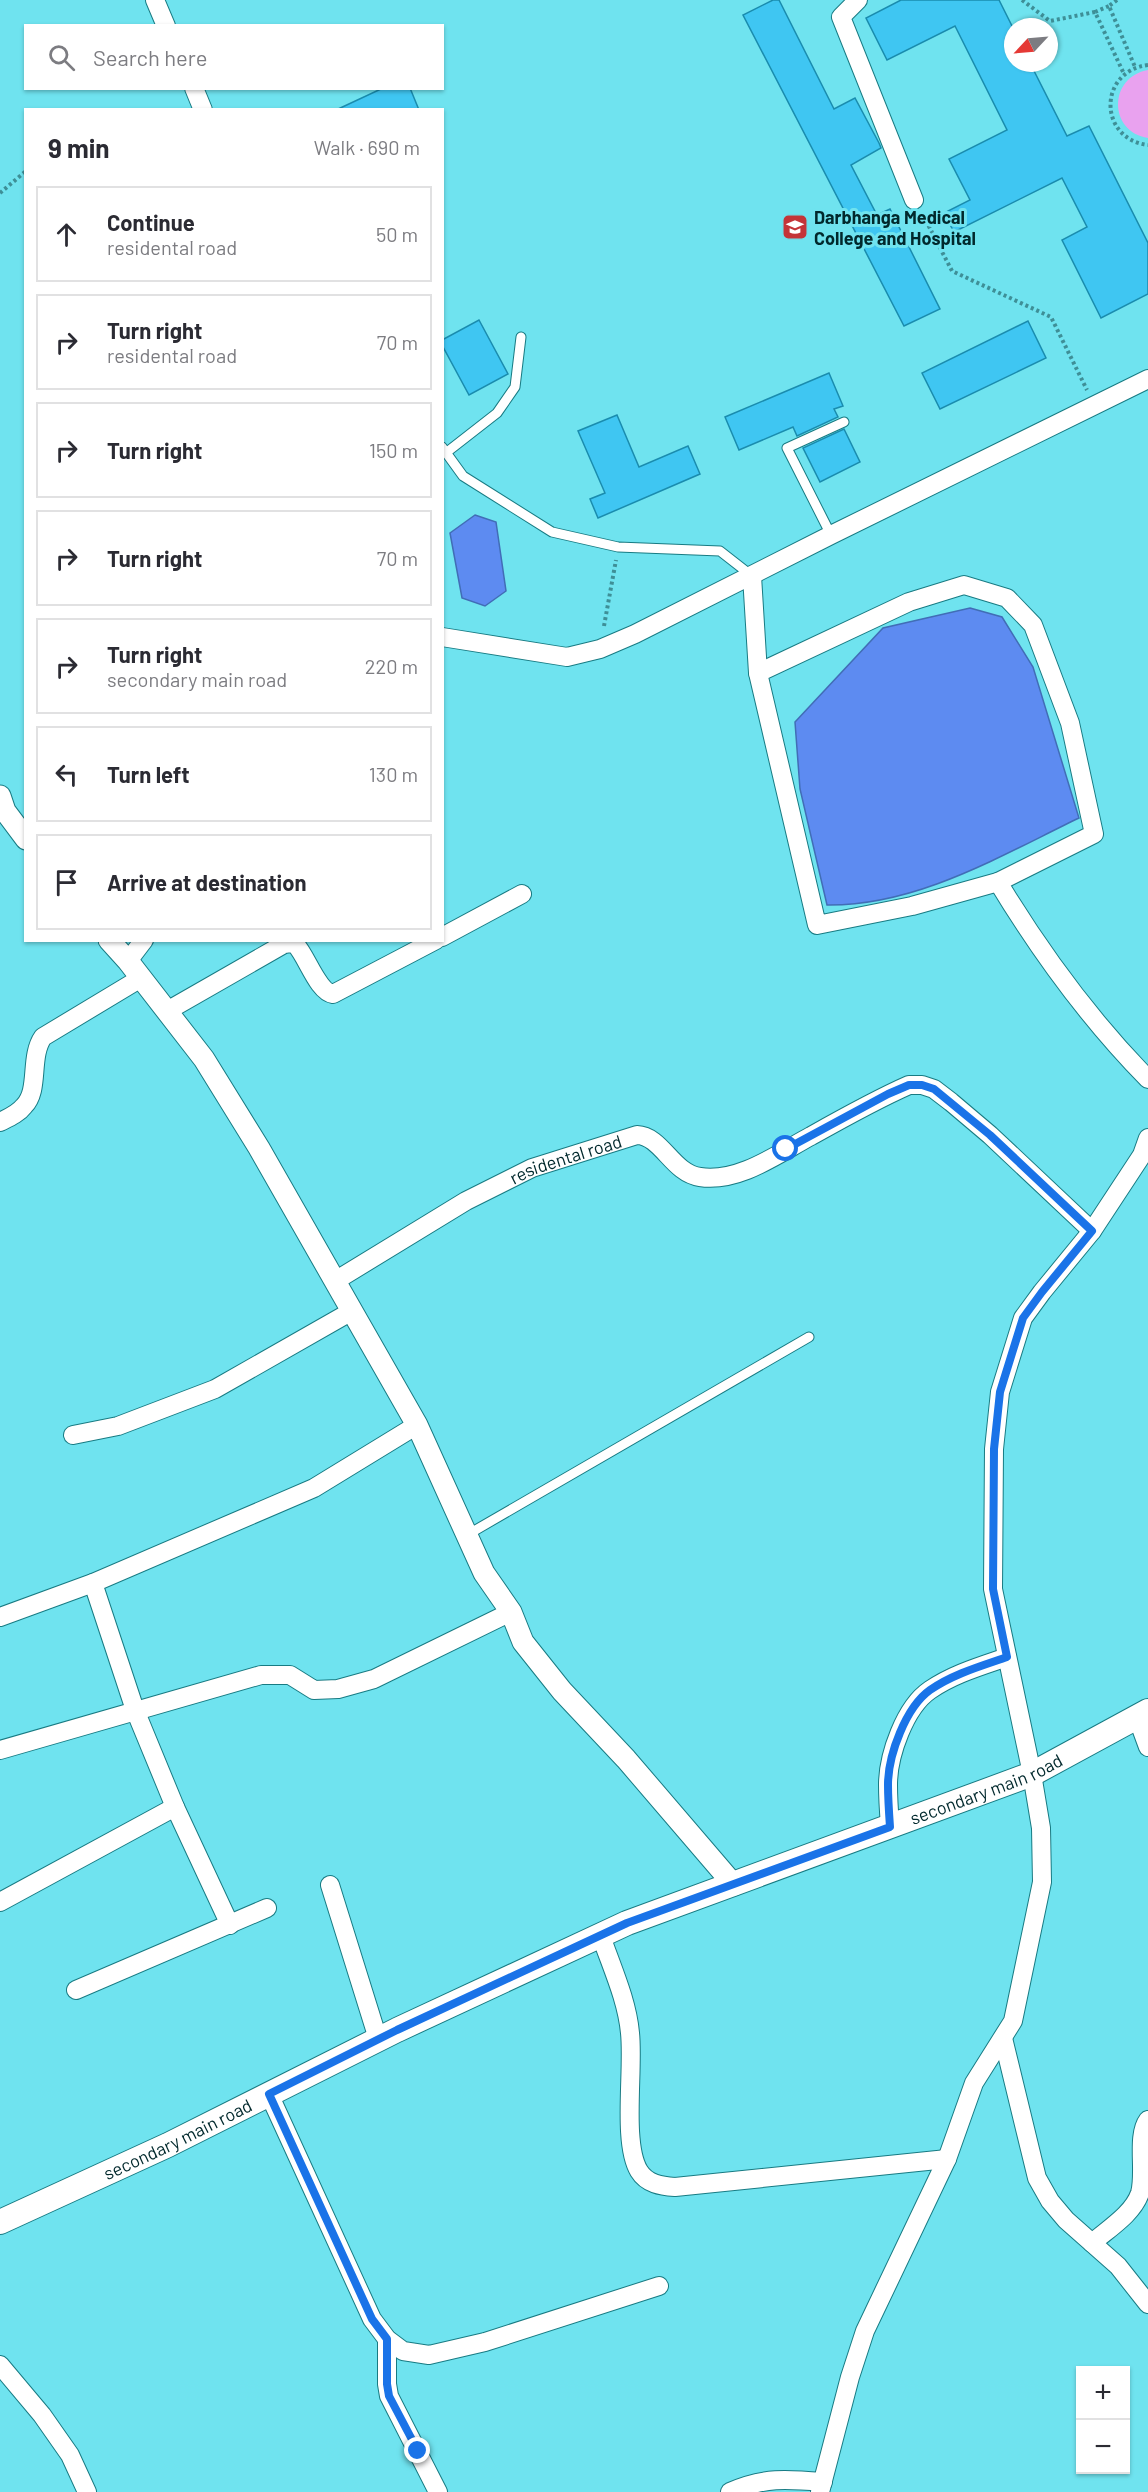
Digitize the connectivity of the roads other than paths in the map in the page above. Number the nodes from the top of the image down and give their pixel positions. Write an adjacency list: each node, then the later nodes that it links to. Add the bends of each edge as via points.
1 (156, 0): 3 (street)
2 (858, 0): 6 (street, via 841,17)
3 (165, 24)
4 (195, 90): 5 (street)
5 (202, 108)
6 (914, 200)
7 (521, 336): 10 (lane, via 515,387 497,413)
8 (1148, 379): 11 (street)
9 (844, 422): 11 (lane, via 787,448)
10 (445, 450): 12 (lane, via 463,476 552,532 618,547 720,550)
11 (831, 535): 12 (street)
12 (752, 576): 13 (street, via 600,650 567,657); 14 (street)
13 (444, 637)
14 (758, 673): 17 (street, via 816,925 912,906); 17 (street, via 909,602 964,585 1006,598 1033,625 1070,723 1094,834)
15 (0, 796): 16 (street, via 5,811)
16 (24, 836)
17 (998, 882): 26 (street, via 1067,987)
18 (522, 894): 19 (street)
19 (444, 936)
20 (111, 942): 23 (street)
21 (142, 942): 23 (street)
22 (432, 942): 25 (street, via 333,994 321,987 296,945 284,944)
23 (128, 961): 24 (street)
24 (141, 978): 25 (street); 27 (street, via 43,1037 36,1054 29,1100 16,1114)
25 (167, 1011): 30 (street, via 204,1059)
26 (1148, 1078)
27 (0, 1122)
28 (1146, 1152): 29 (street)
29 (1092, 1231): 30 (street, residental road, via 951,1102 934,1089 909,1085 767,1160 728,1175 709,1178 689,1174 652,1140 637,1135 532,1168 466,1201); 39 (street, via 1023,1318 1000,1392 994,1449 993,1589)
30 (335, 1281): 31 (street)
31 (352, 1311): 33 (street); 34 (street, via 216,1389 118,1426)
32 (809, 1336): 35 (lane)
33 (417, 1425): 35 (street); 36 (street, via 314,1488)
34 (73, 1435)
35 (467, 1535): 37 (street, via 484,1573)
36 (93, 1583): 38 (street); 40 (street)
37 (511, 1612): 40 (street, via 356,1685 314,1690 290,1674 261,1675); 48 (street, via 523,1642 562,1690)
38 (0, 1617)
39 (1007, 1657): 44 (street); 46 (street, via 945,1681 916,1702 905,1720 892,1758 888,1783)
40 (135, 1710): 43 (street); 45 (street)
41 (1142, 1714): 42 (street); 44 (main road, secondary main road)
42 (1148, 1747)
43 (0, 1750)
44 (1032, 1774): 46 (main road, secondary main road); 54 (street, via 1041,1828 1042,1882 1018,2004)
45 (175, 1807): 49 (street); 51 (street)
46 (890, 1827): 48 (main road, secondary main road)
47 (330, 1885): 55 (street)
48 (734, 1885): 52 (main road, secondary main road)
49 (0, 1902)
50 (267, 1908): 51 (street)
51 (230, 1925): 53 (street)
52 (601, 1936): 55 (main road, secondary main road); 58 (street, via 627,2015 632,2064 630,2138 639,2171 648,2181 675,2187)
53 (75, 1990)
54 (1003, 2038): 58 (street, via 974,2083); 60 (street, via 1037,2178 1066,2220)
55 (378, 2039): 56 (main road, secondary main road)
56 (269, 2094): 59 (main road, secondary main road); 63 (street, via 372,2319)
57 (1148, 2120): 60 (street, via 1143,2133 1139,2194 1128,2212)
58 (947, 2159): 65 (street, via 865,2331 849,2377)
59 (0, 2222)
60 (1092, 2243): 62 (street, via 1118,2266)
61 (659, 2286): 63 (street, via 485,2342 429,2355 403,2351)
62 (1148, 2304)
63 (387, 2339): 67 (street, via 389,2396)
64 (0, 2365): 66 (street, via 70,2455)
65 (822, 2487): 68 (street, via 783,2478)
66 (87, 2492)
67 (438, 2492)
68 (730, 2492)

